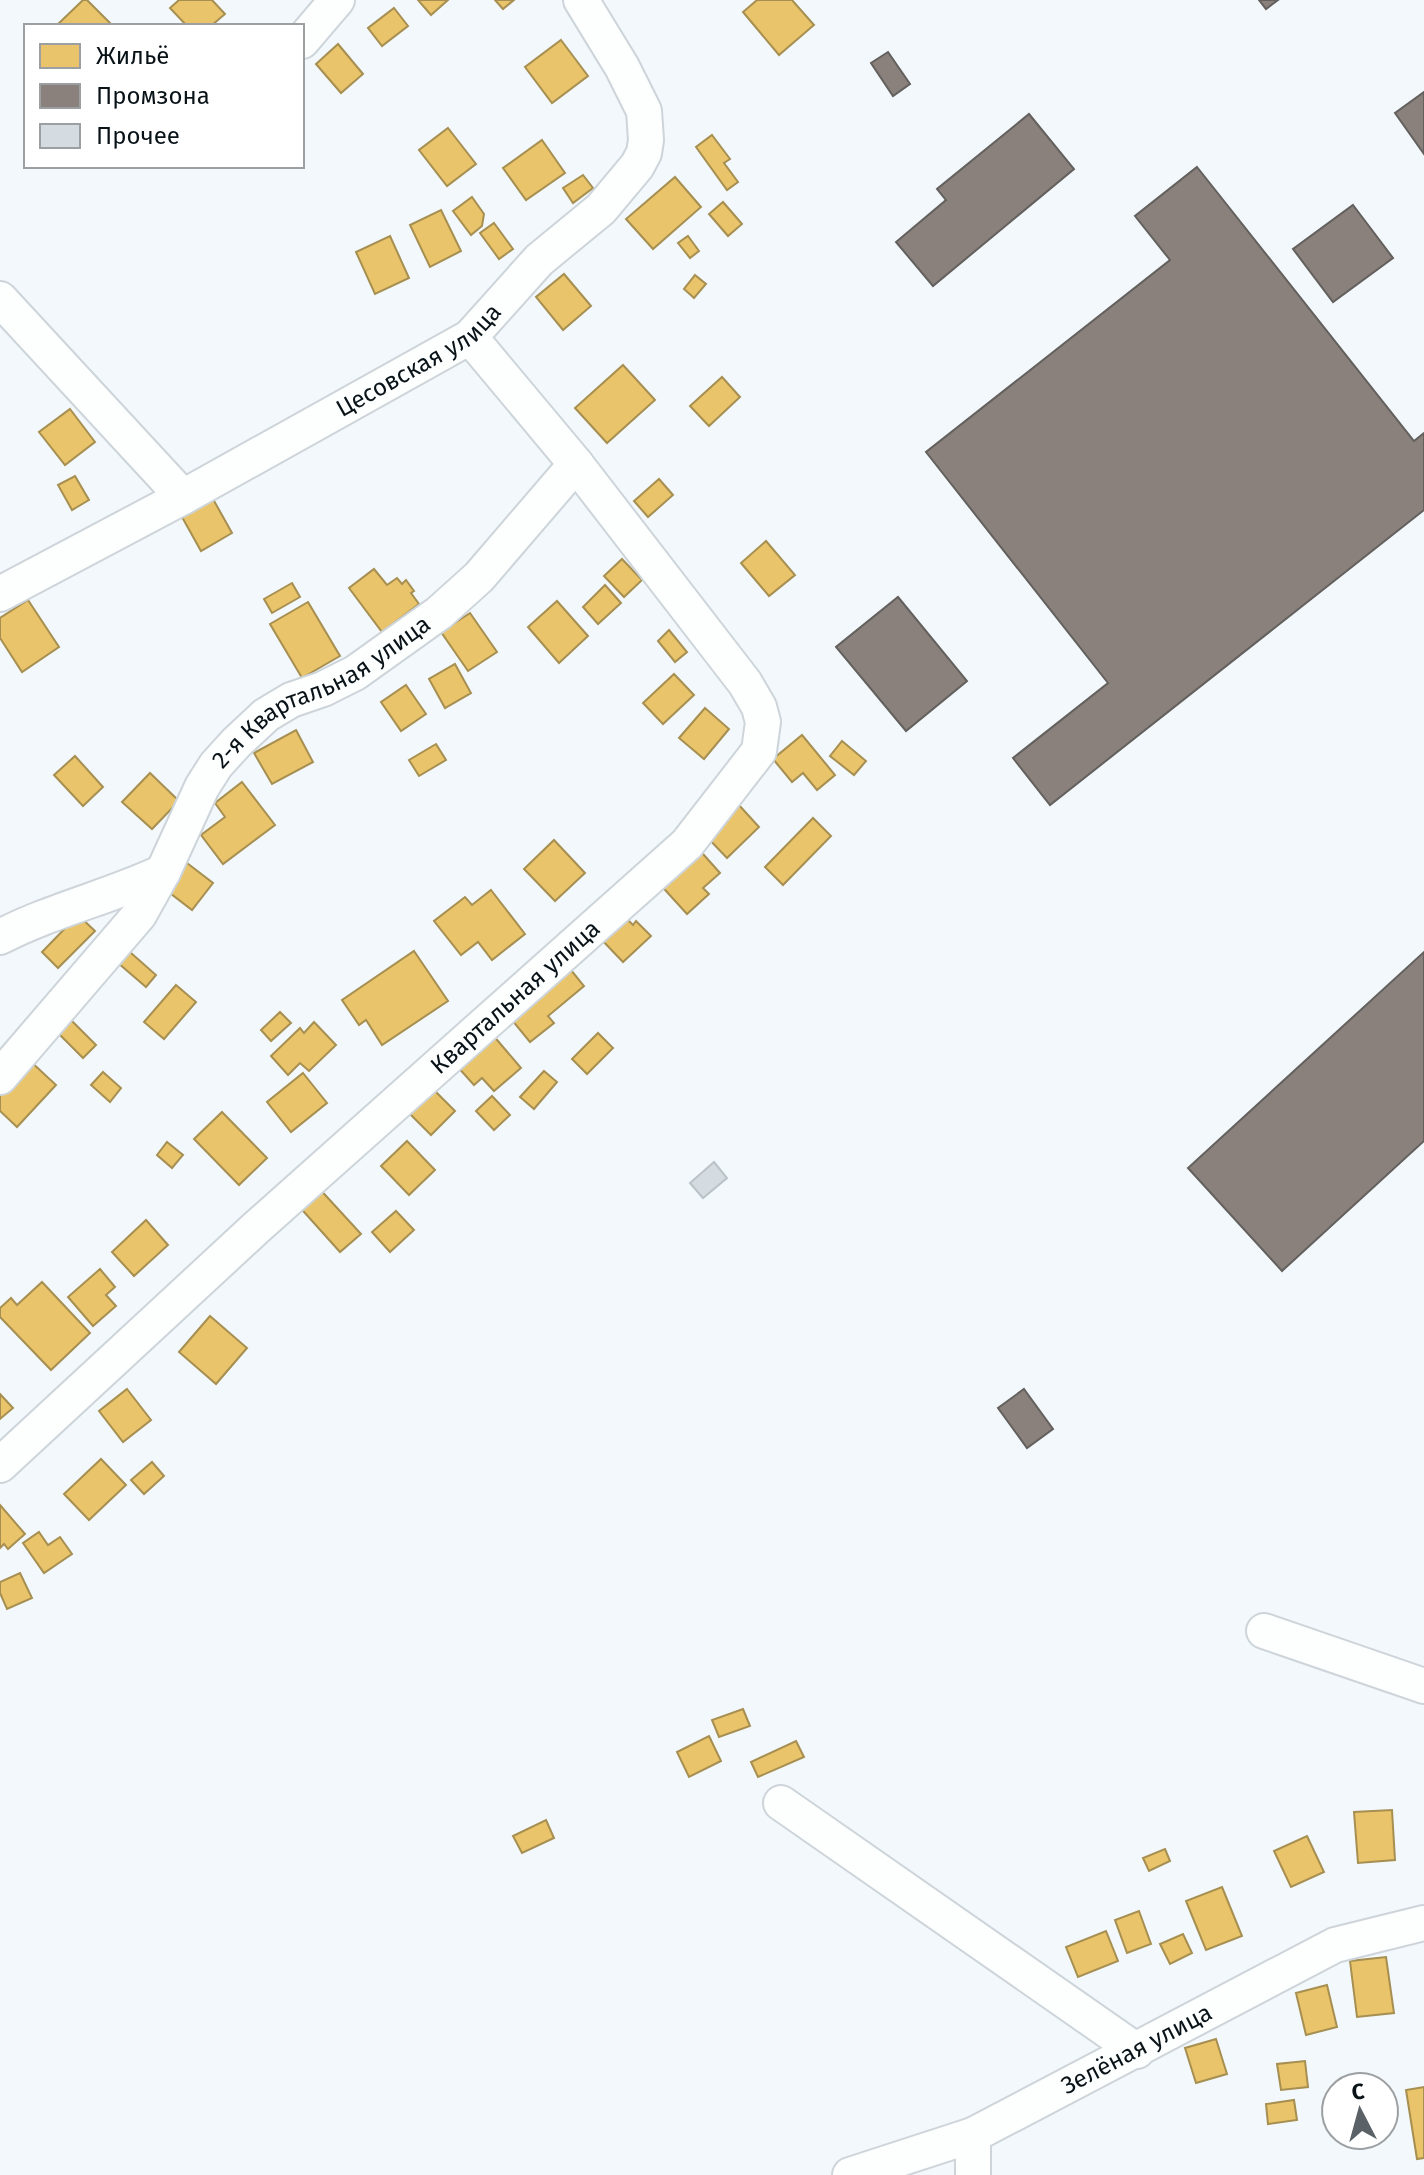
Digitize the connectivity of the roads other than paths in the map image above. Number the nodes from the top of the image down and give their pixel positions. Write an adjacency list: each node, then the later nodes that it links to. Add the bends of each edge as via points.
1 (337, 0): 3 (street)
2 (581, 0): 5 (street, Цесовская улица, via 644,111 644,153 601,209 539,260)
3 (304, 39)
4 (0, 299): 7 (street)
5 (470, 337): 6 (street); 7 (street, Цесовская улица)
6 (576, 464): 9 (street, 2-я Квартальная улица, via 479,577 439,613 355,673 266,715 236,743 202,787); 12 (street, Квартальная улица, via 745,683 763,722 759,751 687,844 257,1227)
7 (183, 497): 8 (street, Цесовская улица)
8 (0, 594)
9 (163, 872): 10 (street); 11 (street, 2-я Квартальная улица, via 125,933)
10 (0, 937)
11 (0, 1077)
12 (0, 1465)
13 (1264, 1631): 14 (street)
14 (1424, 1686)
15 (781, 1803): 17 (street)
16 (1424, 1923): 17 (street, Зелёная улица, via 1335,1945)
17 (1137, 2051): 18 (street, Зелёная улица)
18 (973, 2135): 19 (street, Зелёная улица); 20 (street)
19 (850, 2175)
20 (973, 2175)

